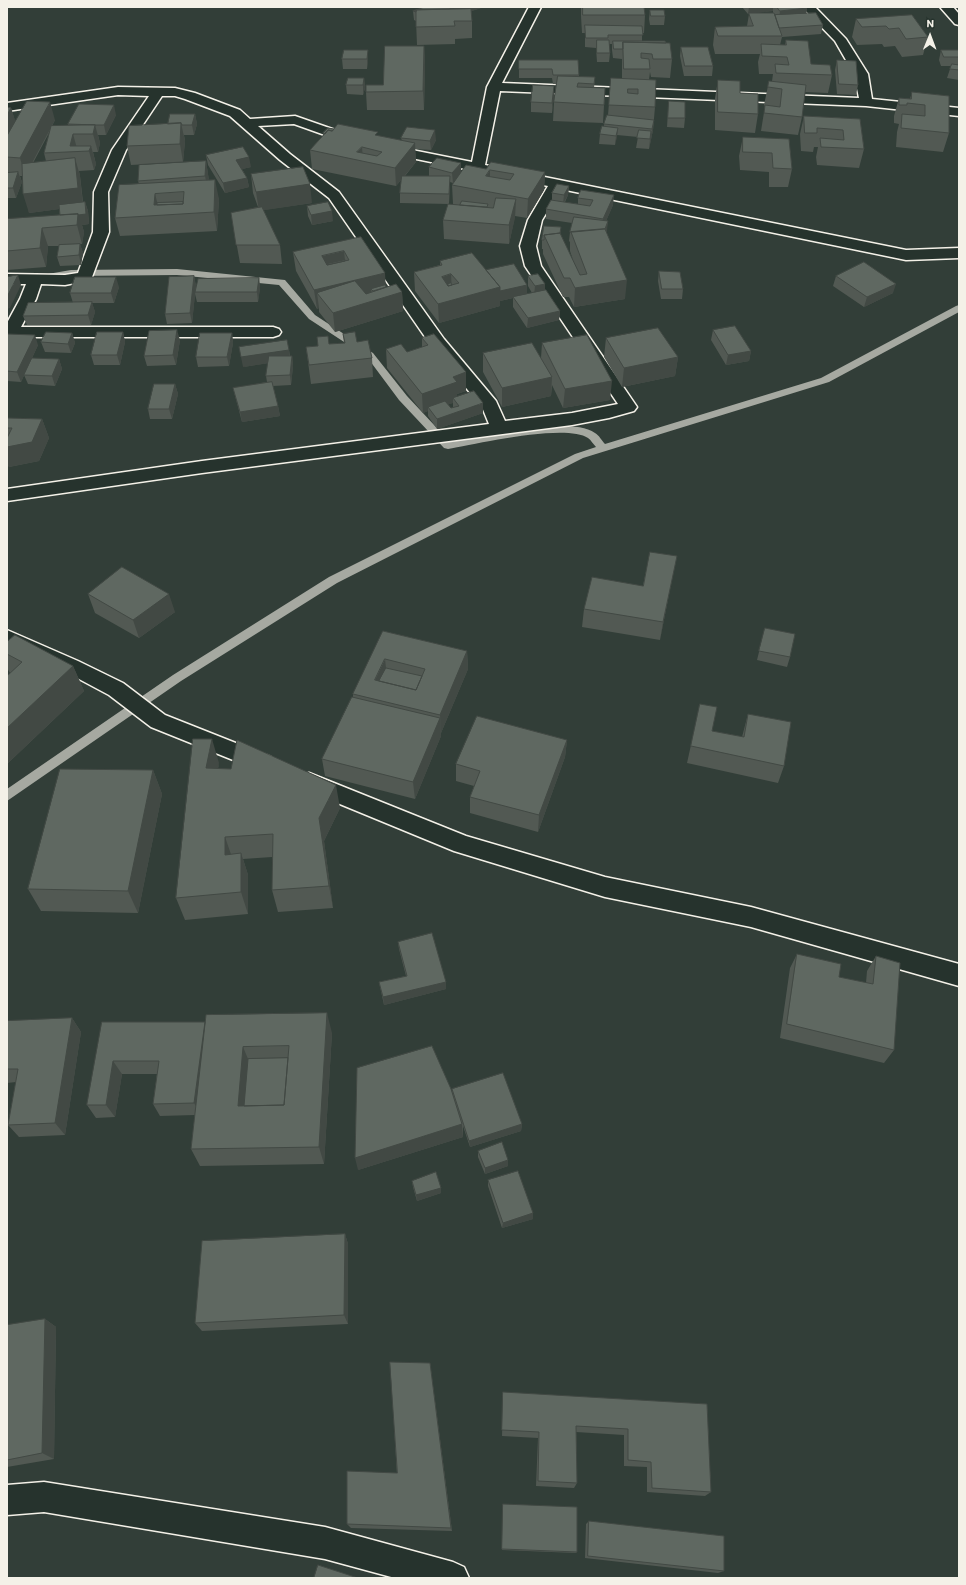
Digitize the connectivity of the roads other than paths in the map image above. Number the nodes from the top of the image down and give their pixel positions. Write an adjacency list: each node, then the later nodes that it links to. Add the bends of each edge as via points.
1 (535, 7): 5 (street)
2 (808, 7): 7 (street, via 844,44 861,74)
3 (946, 7): 4 (street)
4 (959, 21)
5 (494, 87): 7 (street); 11 (street)
6 (158, 92): 8 (street, via 118,92); 10 (street, via 175,92 190,96 234,113); 15 (street, via 119,150 101,192 101,232 84,277)
7 (866, 102): 9 (street)
8 (7, 107)
9 (959, 112)
10 (246, 123): 11 (street, via 295,120 367,145); 18 (street, via 334,195 438,343 490,405)
11 (478, 166): 12 (street)
12 (557, 183): 13 (street, via 906,255); 18 (street, via 535,220 528,246 533,266 628,407 588,417)
13 (959, 253)
14 (7, 279): 15 (street)
15 (35, 280): 17 (street)
16 (274, 332): 17 (street)
17 (9, 335)
18 (499, 427): 19 (street)
19 (7, 495)
20 (7, 638): 21 (street, via 116,689 158,720 462,844 605,887 751,917)
21 (959, 975)
22 (7, 1500): 23 (street, via 44,1497 325,1543)
23 (453, 1578)

